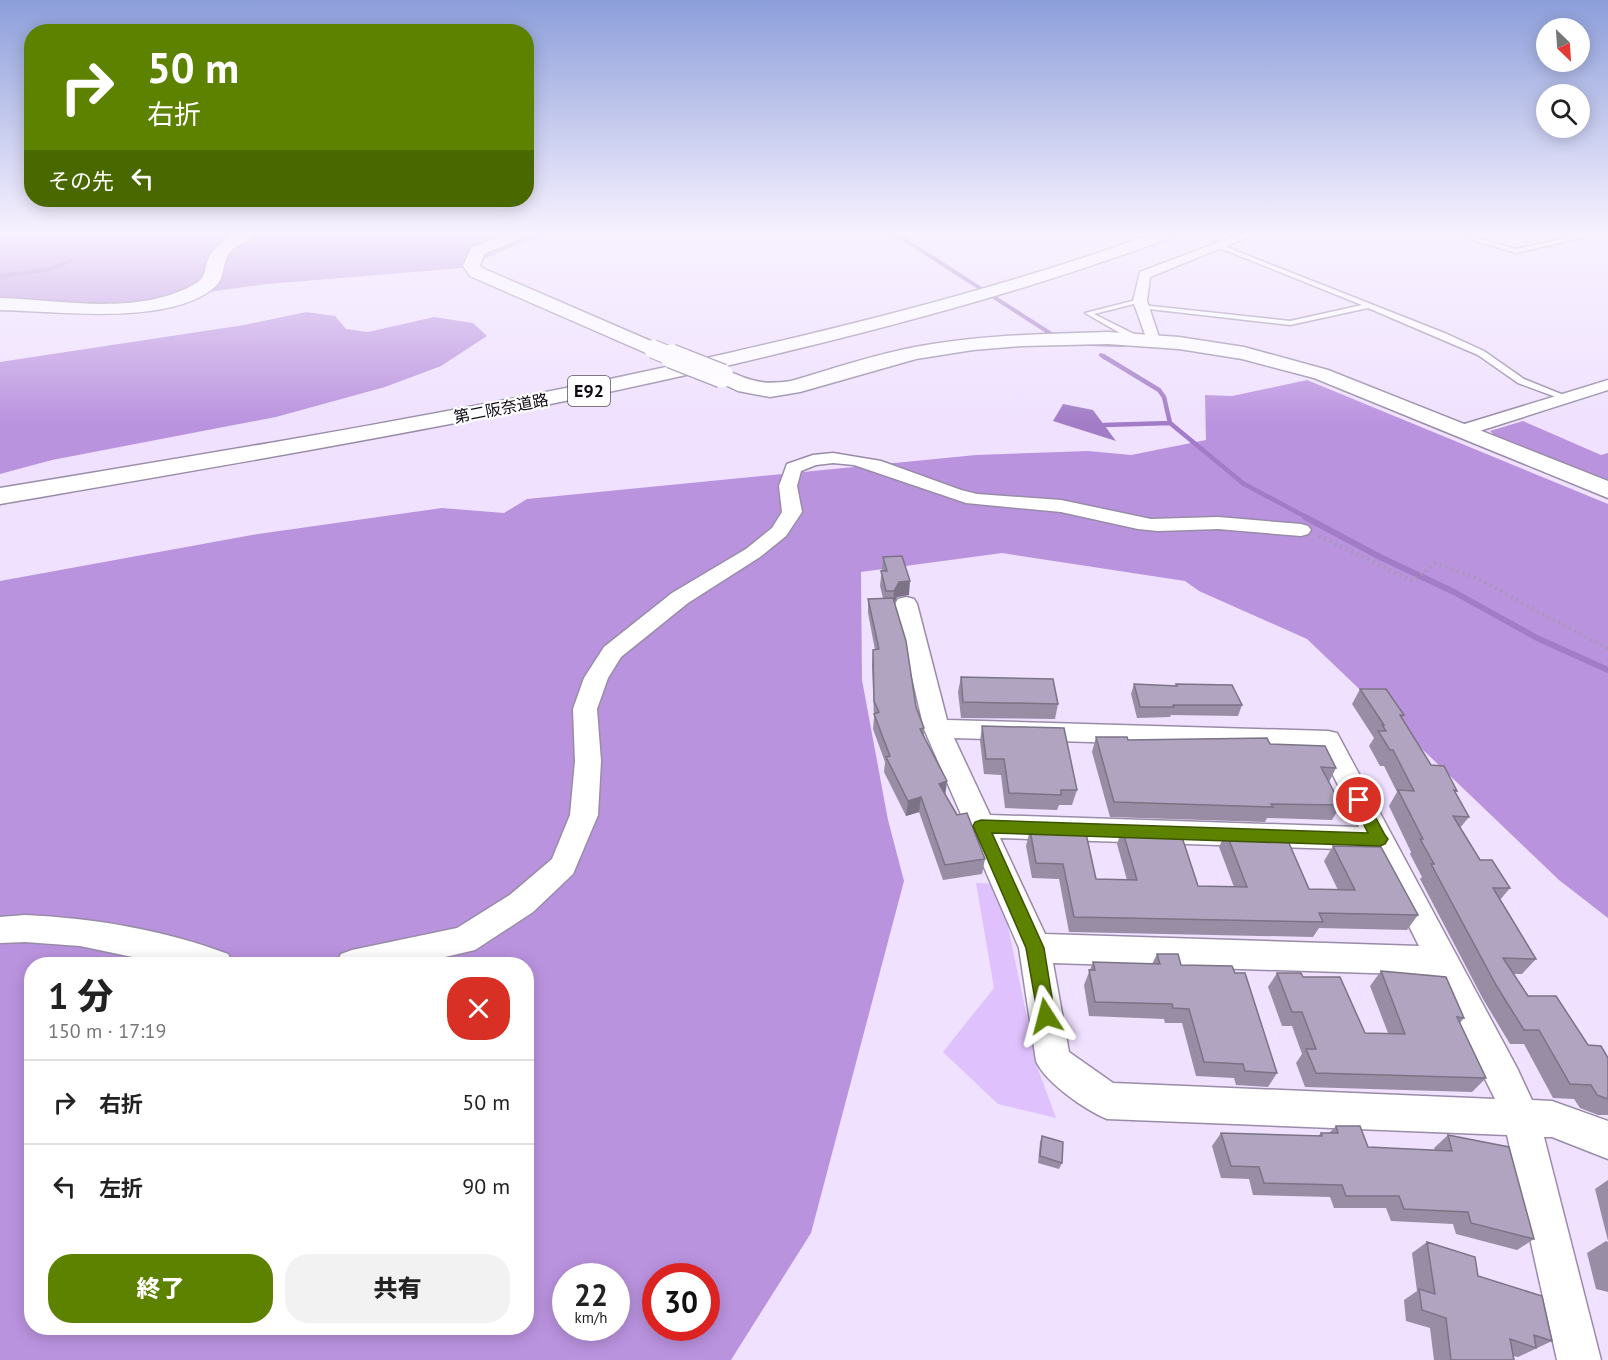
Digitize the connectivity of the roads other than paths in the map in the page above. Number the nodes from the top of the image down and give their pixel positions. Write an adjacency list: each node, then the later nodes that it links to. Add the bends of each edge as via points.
1 (177, 297): 7 (main road, via 133,306 82,309)
2 (531, 297): 10 (main road, bridge, via 746,386 770,390 914,353 973,344)
3 (940, 297): 14 (main road, 第二阪奈道路 / E92, via 648,369 399,418)
4 (973, 297): 16 (main road, 第二阪奈道路 / E92, via 665,374 391,430)
5 (1142, 297): 8 (street)
6 (1347, 297): 9 (lane)
7 (0, 304)
8 (1141, 304): 9 (lane, via 1290,323); 10 (street); 10 (lane, via 1088,313)
9 (1368, 306): 12 (lane, via 1481,353 1521,381)
10 (1145, 339): 13 (main road, via 1244,353 1321,374)
11 (1608, 385): 12 (street)
12 (1567, 398): 13 (street)
13 (1464, 430): 15 (main road)
14 (0, 485)
15 (1608, 490)
16 (0, 496)
17 (1301, 530): 25 (street, via 1208,523 1151,525 1049,504 979,500 854,460 807,460 793,468 788,486 792,512 779,532 641,627 612,652 596,678 585,710 588,761 584,814 563,866 522,903 464,940)
18 (906, 604): 19 (street)
19 (937, 729): 20 (street); 21 (street, via 1328,740)
20 (981, 826): 21 (street); 23 (street)
21 (1380, 839): 26 (street)
22 (0, 930): 24 (street, via 26,927 72,933)
23 (1035, 948): 26 (street); 27 (street, via 1053,1061 1107,1101)
24 (190, 957)
25 (385, 957)
26 (1442, 961): 27 (street)
27 (1521, 1118): 28 (street, via 1552,1119); 29 (street)
28 (1608, 1140)
29 (1579, 1360)

